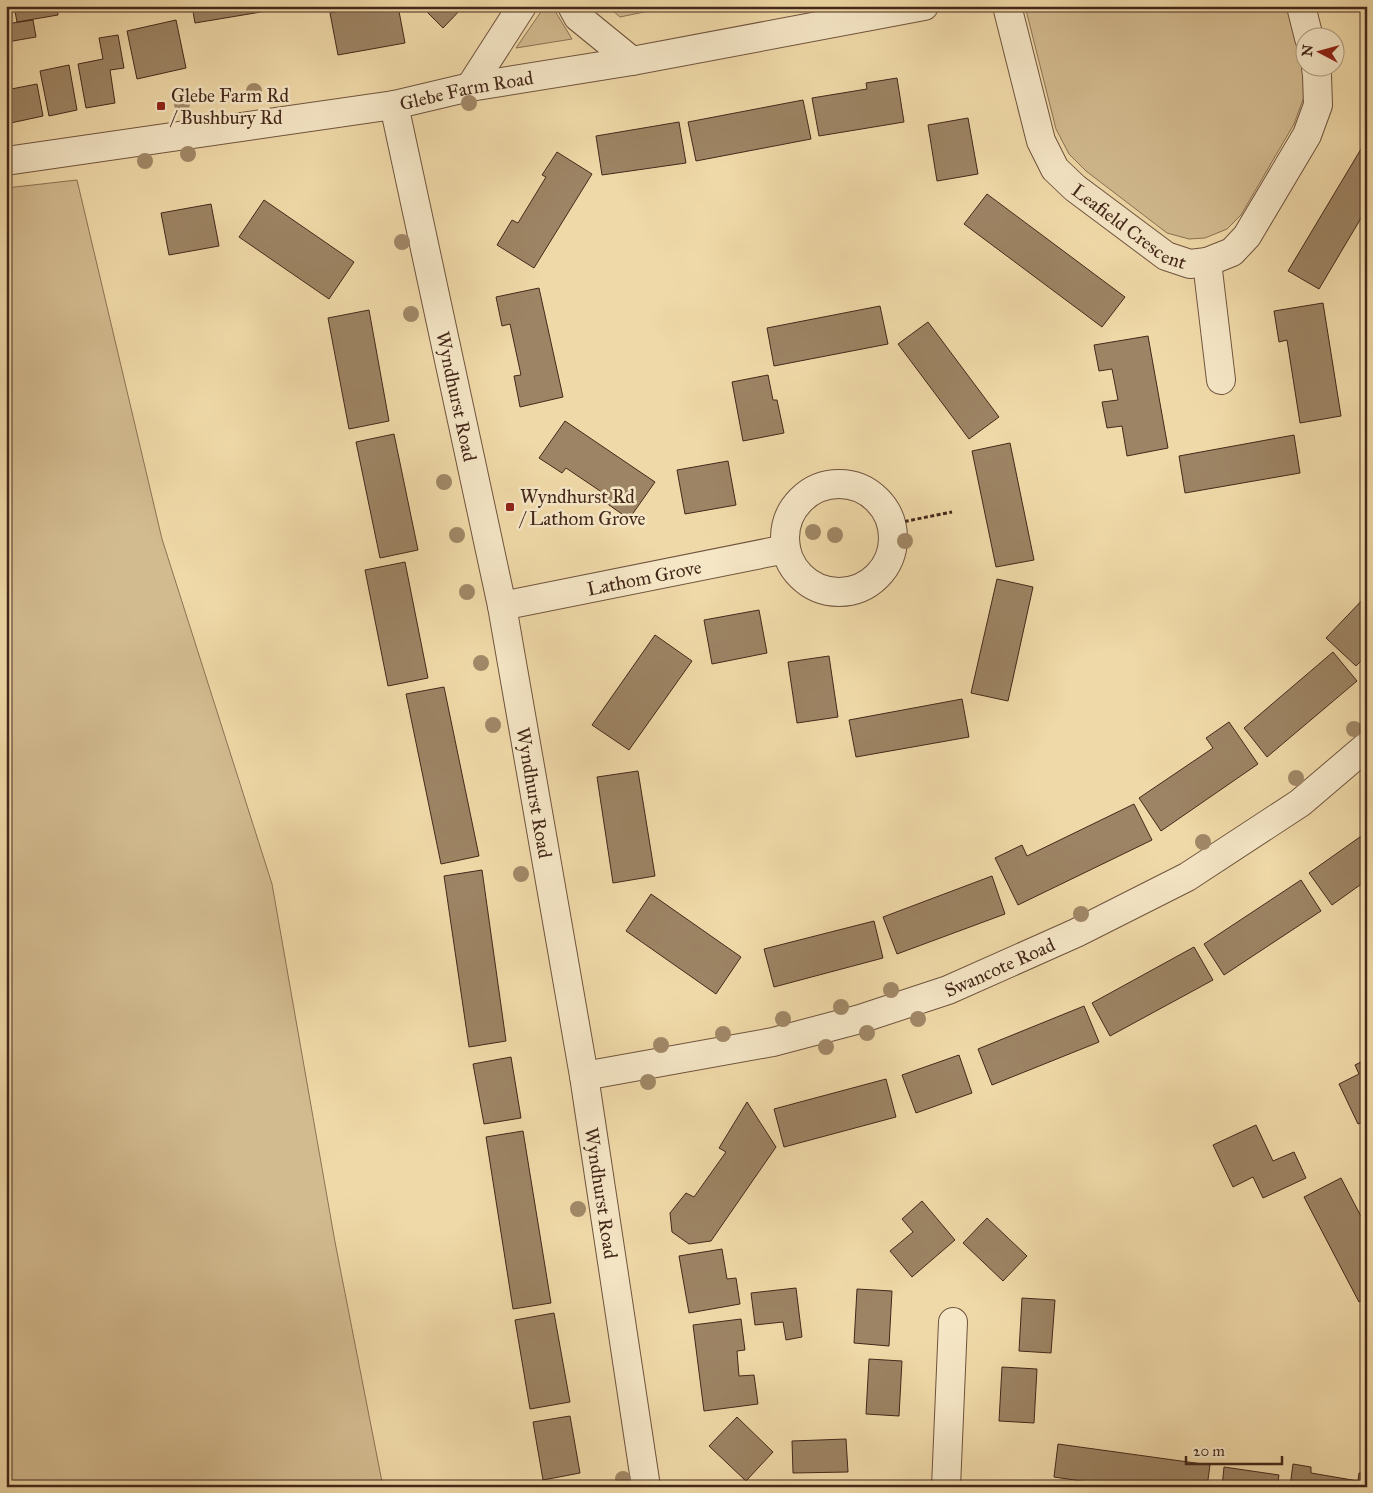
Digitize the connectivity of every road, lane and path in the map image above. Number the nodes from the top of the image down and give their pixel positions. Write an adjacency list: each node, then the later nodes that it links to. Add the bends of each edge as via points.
1 (522, 6): 9 (street)
2 (572, 6): 7 (street, via 578,17)
3 (924, 6): 7 (street, Glebe Farm Road)
4 (1007, 6): 12 (street, Leafield Crescent, via 1041,141 1055,168 1075,188 1166,256 1190,264)
5 (1301, 6): 6 (street)
6 (1306, 28)
7 (632, 61): 9 (street, Glebe Farm Road)
8 (1318, 78): 12 (street, Leafield Crescent, via 1318,105 1307,135 1247,236 1232,252)
9 (470, 87): 10 (street, Glebe Farm Road)
10 (394, 105): 11 (street, Glebe Farm Road); 17 (street, Wyndhurst Road)
11 (6, 162)
12 (1207, 262): 13 (street)
13 (1221, 380)
14 (952, 512): 15 (path)
15 (892, 524): 16 (street, via 886,509 861,487 827,484 798,501 785,532); 16 (street, via 894,542 890,559 868,584 852,591 818,588 792,565)
16 (786, 549): 17 (street, Lathom Grove)
17 (502, 606): 19 (street, Wyndhurst Road)
18 (1367, 746): 19 (street, Swancote Road, via 1300,803 1187,877 1076,933 948,990 860,1019 773,1042)
19 (584, 1076): 21 (street, Wyndhurst Road)
20 (953, 1322): 22 (street)
21 (646, 1487)
22 (946, 1487)

